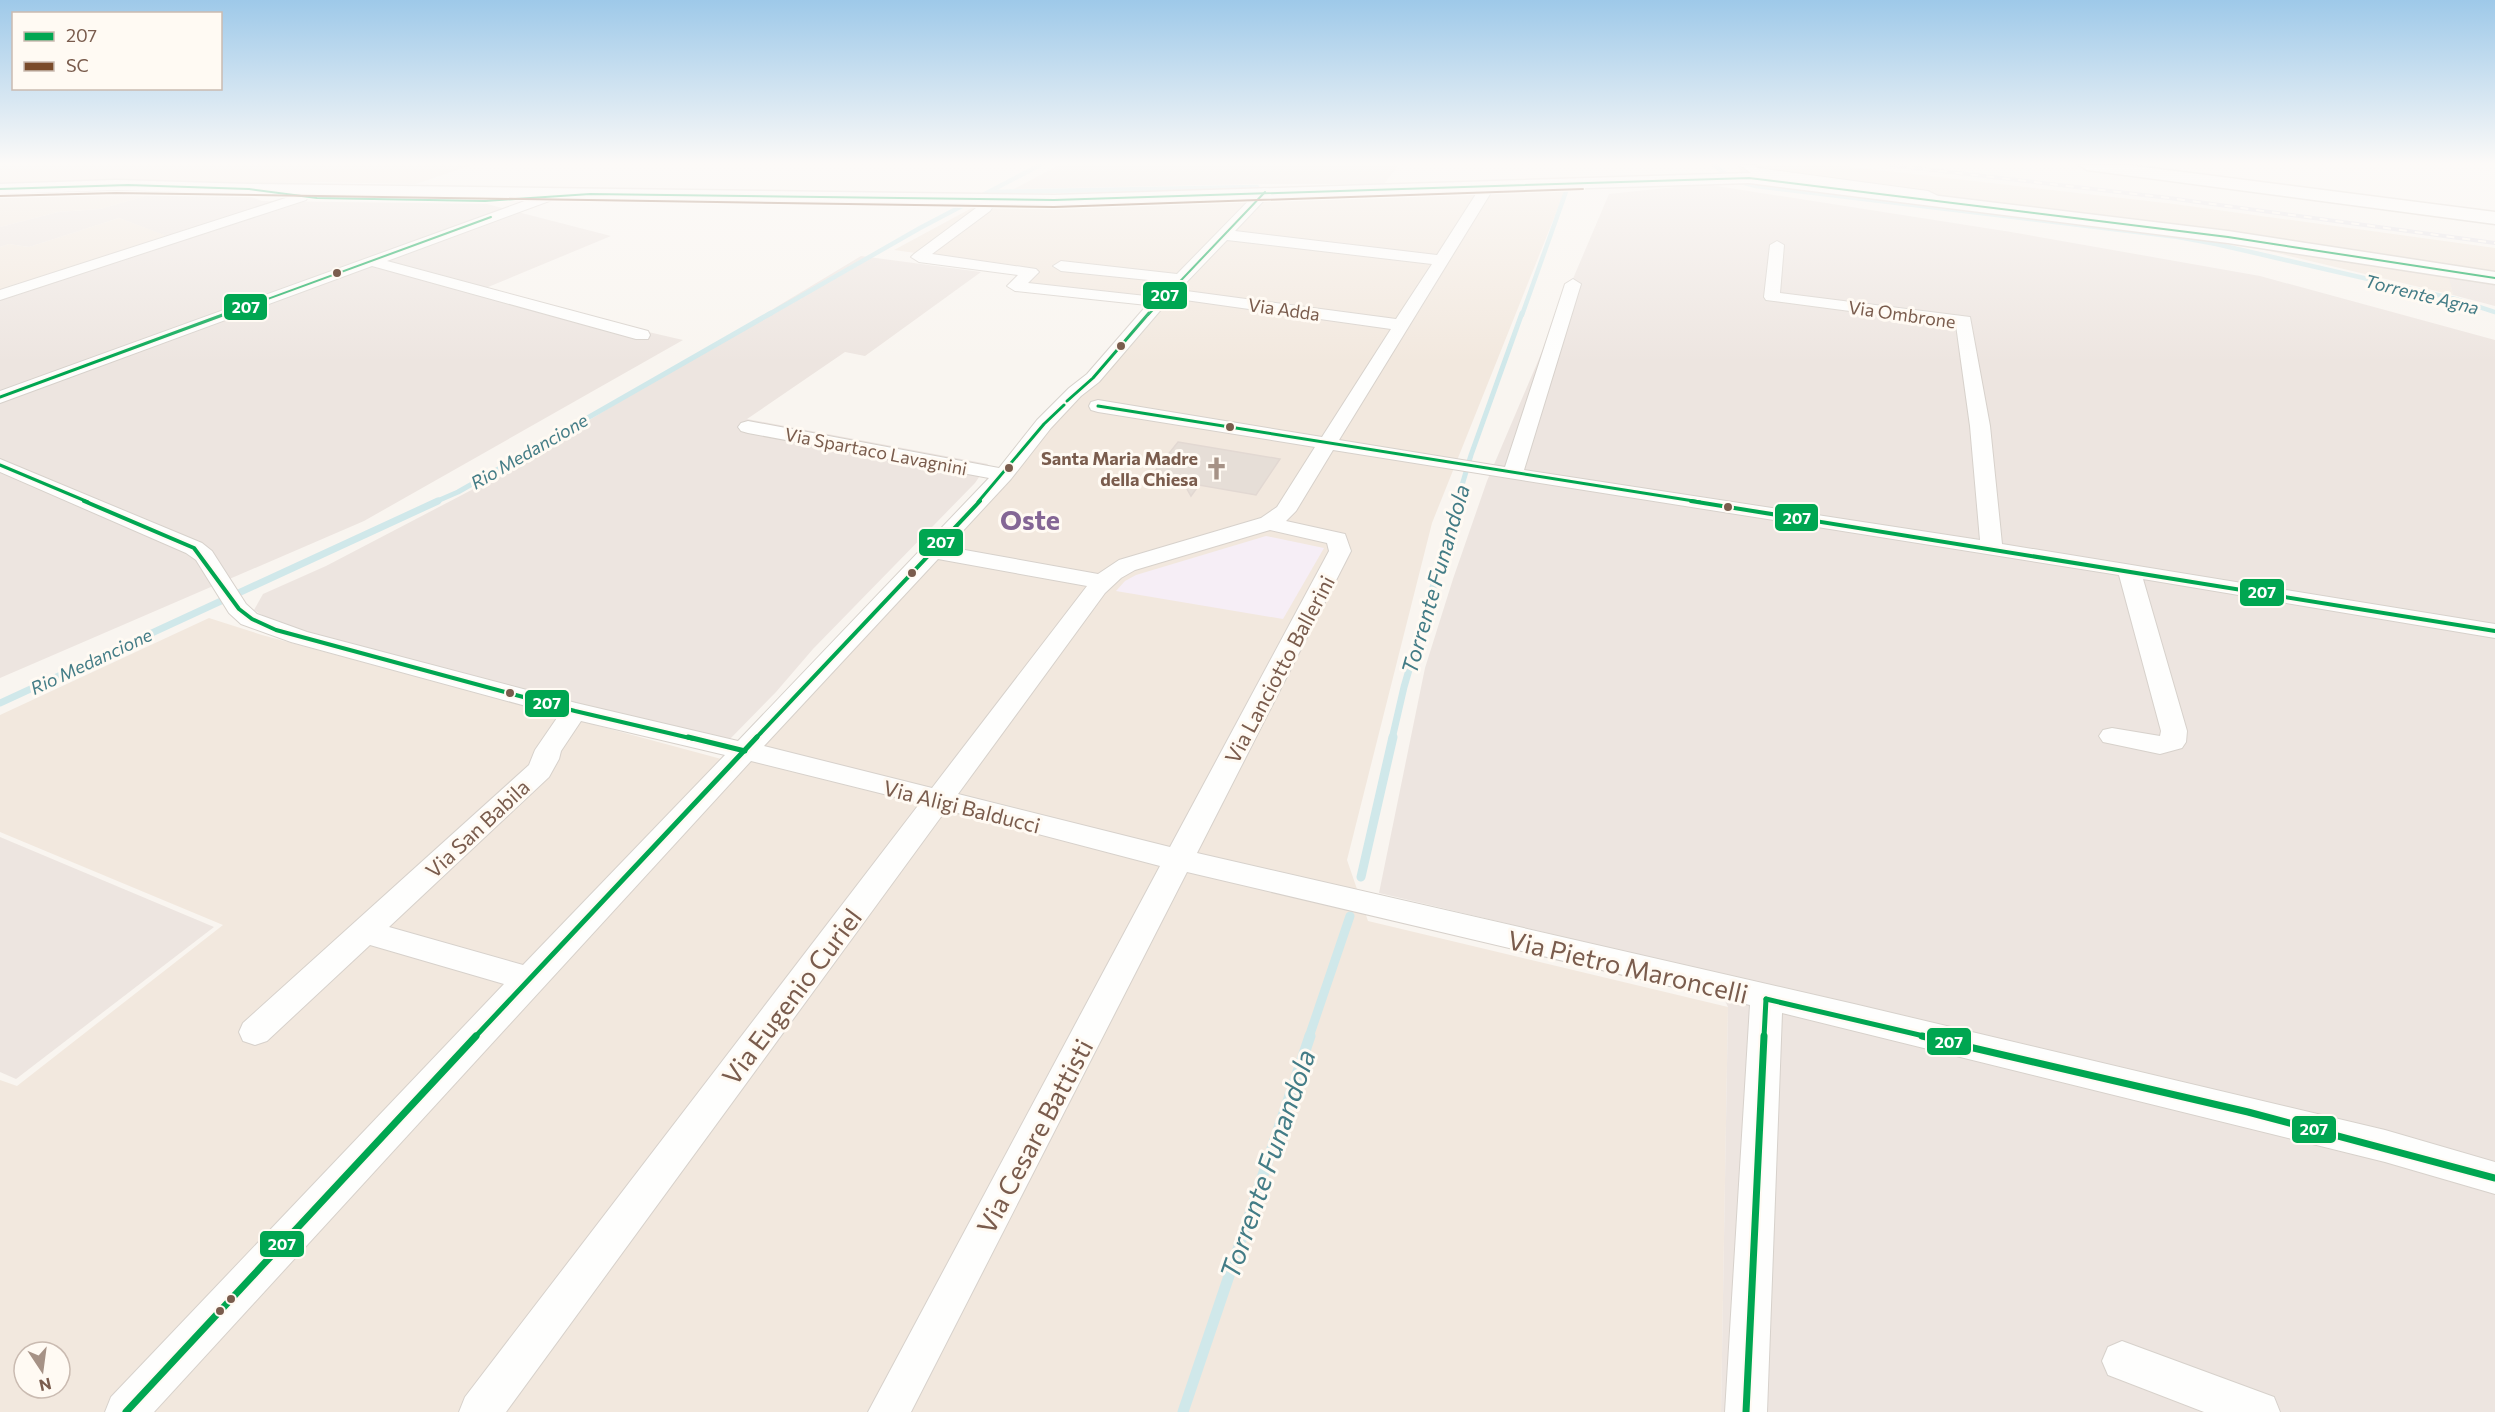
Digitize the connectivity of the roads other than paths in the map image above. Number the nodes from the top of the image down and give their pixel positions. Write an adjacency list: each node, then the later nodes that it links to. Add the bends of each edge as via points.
1 (193, 231): 15 (street)
2 (451, 231): 10 (street)
3 (952, 231): 16 (street, Via Adda, via 919,257 1031,272 1015,286)
4 (1228, 231): 7 (street)
5 (1459, 231): 9 (street)
6 (2179, 231): 12 (street)
7 (1224, 235): 9 (street); 13 (street)
8 (1777, 245): 27 (street, Via Ombrone, via 1772,297 1964,321 1980,426)
9 (1440, 260): 17 (street)
10 (371, 261): 18 (street); 19 (street)
11 (1061, 266): 13 (street)
12 (2495, 278)
13 (1181, 279): 16 (street)
14 (1573, 284): 24 (street)
15 (3, 292)
16 (1163, 298): 17 (street, Via Adda); 20 (street, via 1108,361)
17 (1401, 325): 22 (street)
18 (642, 335)
19 (0, 397)
20 (1078, 406): 22 (street); 25 (street, via 1025,450)
21 (748, 427): 25 (street, Via Spartaco Lavagnini)
22 (1327, 443): 24 (street); 26 (street, via 1290,504)
23 (0, 465): 32 (street, Via Aligi Balducci, via 194,548 204,556 231,599 249,619 299,637)
24 (1507, 473): 27 (street)
25 (1004, 475): 28 (street)
26 (1269, 523): 30 (street, Via Eugenio Curiel, via 1127,565); 36 (street, Via Lanciotto Ballerini, via 1337,539 1340,551)
27 (1992, 549): 29 (street)
28 (932, 551): 30 (street); 34 (street)
29 (2129, 570): 31 (street); 33 (street, via 2174,731 2173,742 2160,745)
30 (1103, 582): 35 (street, Via Eugenio Curiel)
31 (2495, 631)
32 (575, 711): 34 (street, Via Aligi Balducci); 37 (street, Via San Babila, via 548,750 539,771)
33 (2112, 736)
34 (745, 751): 35 (street, Via Aligi Balducci); 38 (street)
35 (938, 800): 36 (street, Via Aligi Balducci); 44 (street, Via Eugenio Curiel)
36 (1179, 860): 39 (street, Via Pietro Maroncelli); 45 (street, Via Cesare Battisti)
37 (364, 932): 38 (street); 40 (street, Via San Babila)
38 (529, 979): 43 (street)
39 (1766, 999): 41 (street, Via Pietro Maroncelli, via 2261,1115); 46 (street)
40 (255, 1032)
41 (2495, 1178)
42 (2122, 1361): 47 (street)
43 (126, 1412)
44 (480, 1412)
45 (890, 1412)
46 (1746, 1412)
47 (2259, 1412)

